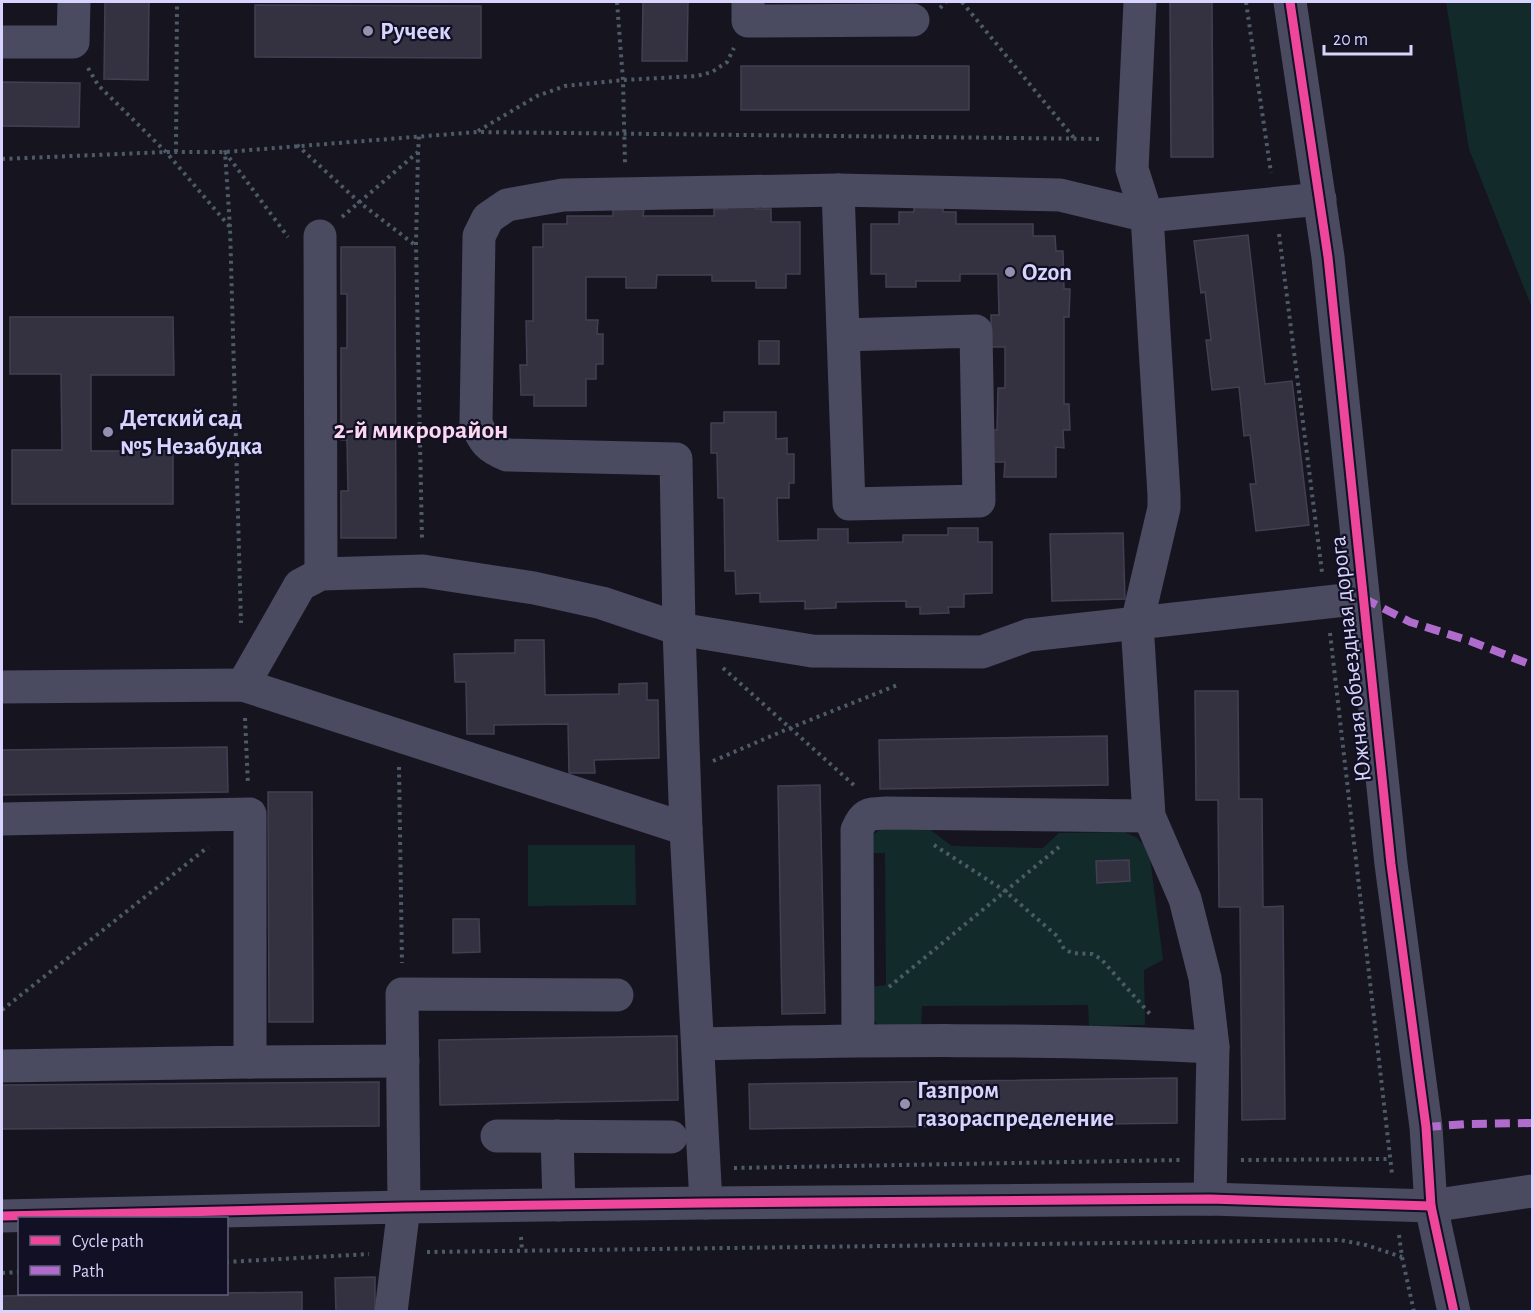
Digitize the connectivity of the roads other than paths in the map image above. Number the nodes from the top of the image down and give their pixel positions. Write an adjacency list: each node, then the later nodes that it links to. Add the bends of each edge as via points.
1 (74, 2): 6 (street, via 73,42)
2 (1140, 2): 9 (street, via 1132,169)
3 (1290, 2): 8 (street, Южная объездная дорога)
4 (748, 11): 5 (street)
5 (914, 20)
6 (2, 42)
7 (838, 190): 9 (street, via 1060,195); 11 (street); 15 (street, via 563,195 507,205 488,218 479,236 476,423 482,437 490,447 507,455 676,459)
8 (1320, 199): 9 (street); 13 (street, Южная объездная дорога)
9 (1147, 216): 14 (street, via 1164,508)
10 (307, 240): 12 (street)
11 (843, 335): 11 (street, via 849,504 979,501 976,331)
12 (321, 574): 15 (street, via 423,571 534,588 602,603); 16 (street, via 300,585)
13 (1364, 598): 14 (street); 35 (street, Южная объездная дорога, via 1391,864 1426,1127)
14 (1137, 623): 15 (street, via 1029,635 982,652 812,651); 18 (street)
15 (679, 629): 20 (street)
16 (243, 685): 17 (street); 20 (street)
17 (2, 687)
18 (1149, 816): 22 (street, via 870,813 856,830); 24 (street, via 1185,899 1205,978)
19 (2, 819): 26 (street, via 250,814)
20 (686, 829): 23 (street)
21 (617, 995): 25 (street, via 402,994)
22 (858, 1026): 23 (street); 24 (street)
23 (699, 1044): 33 (street)
24 (1213, 1047): 32 (street)
25 (402, 1061): 26 (street); 36 (street)
26 (250, 1062): 27 (street)
27 (2, 1066)
28 (497, 1136): 29 (street)
29 (557, 1136): 30 (street); 34 (street)
30 (671, 1137)
31 (1533, 1191): 35 (street)
32 (1210, 1199): 33 (street); 35 (street)
33 (706, 1203): 34 (street)
34 (559, 1205): 36 (street)
35 (1431, 1206): 39 (street, Южная объездная дорога)
36 (404, 1207): 37 (street); 38 (street)
37 (2, 1216)
38 (391, 1311)
39 (1454, 1311)

